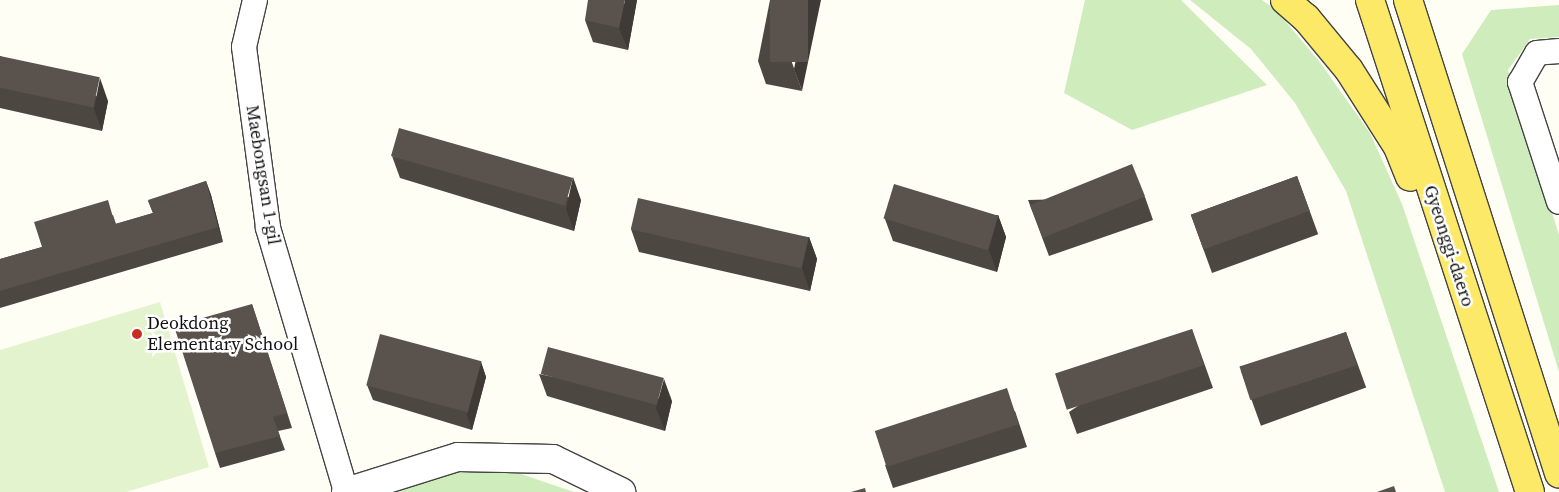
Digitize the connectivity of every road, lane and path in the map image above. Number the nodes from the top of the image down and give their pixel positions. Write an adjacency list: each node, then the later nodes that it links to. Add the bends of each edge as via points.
1 (255, 0): 9 (street, Maebongsan 1-gil, via 244,47 268,228)
2 (1285, 0): 7 (main road, via 1306,18 1349,70 1398,148)
3 (1370, 0): 7 (main road, Gyeonggi-daero)
4 (1408, 0): 8 (main road, Gyeonggi-daero)
5 (1559, 51): 6 (street, via 1537,52 1520,82)
6 (1559, 202)
7 (1459, 275): 11 (main road, Gyeonggi-daero)
8 (1559, 473)
9 (346, 492): 10 (street, via 458,457 553,459)
10 (621, 492)
11 (1530, 492)

